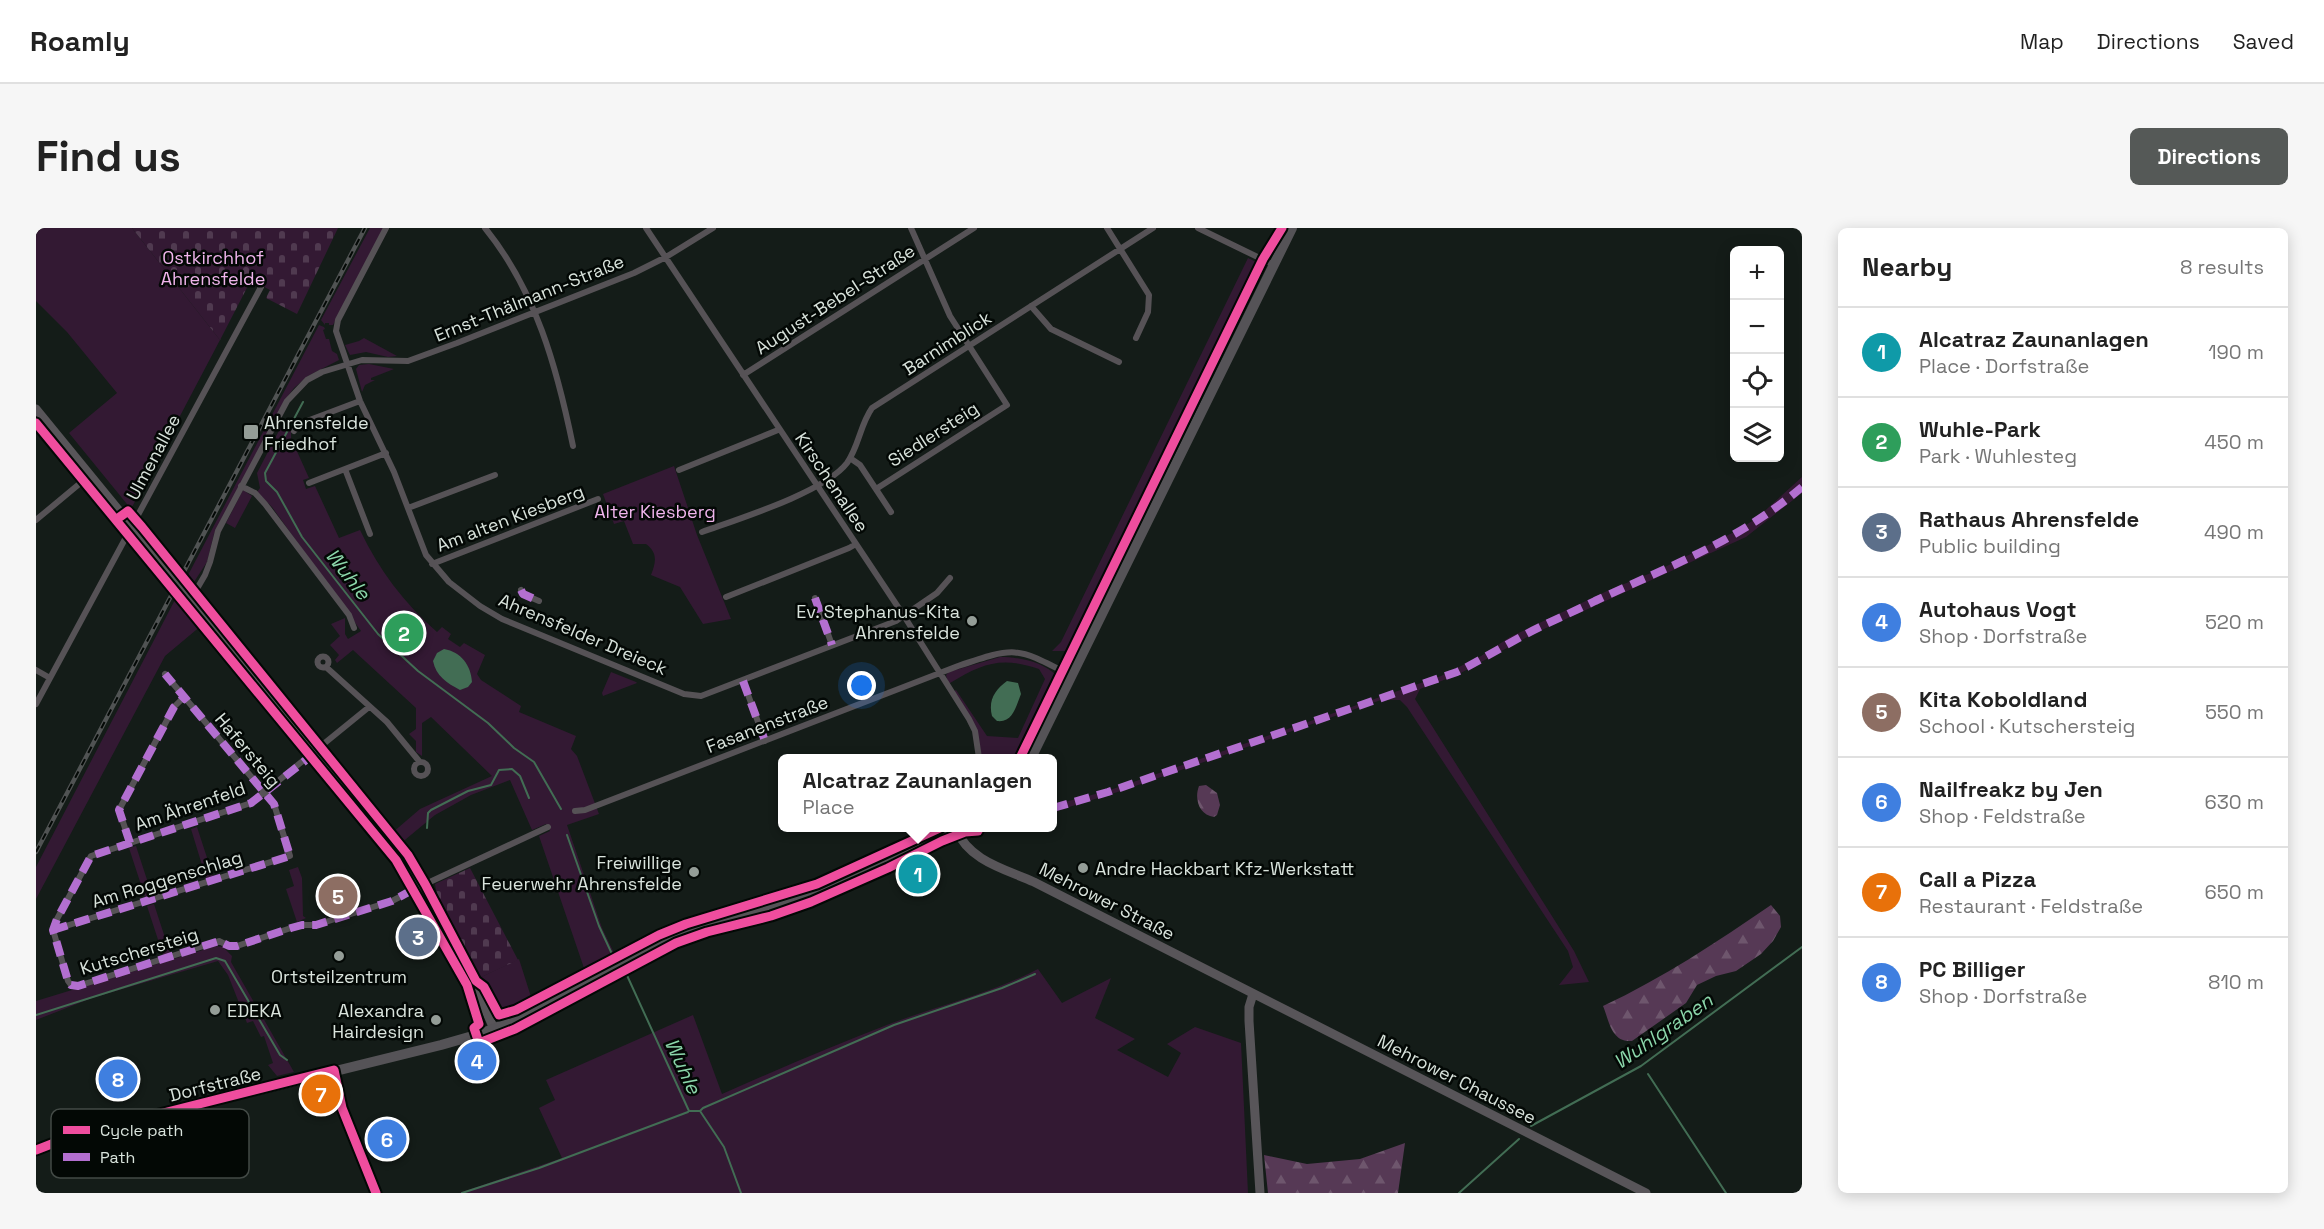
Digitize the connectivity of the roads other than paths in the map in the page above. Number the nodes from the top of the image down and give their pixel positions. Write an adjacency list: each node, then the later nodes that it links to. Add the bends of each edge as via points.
1 (386, 228): 21 (street, Ahrensfelder Dreieck, via 338,320 336,331)
2 (485, 228): 17 (street, via 509,261)
3 (646, 228): 12 (street, Kirschenallee)
4 (712, 228): 12 (street, Ernst-Thälmann-Straße)
5 (911, 228): 13 (street)
6 (974, 228): 13 (street, August-Bebel-Straße)
7 (1107, 228): 11 (street)
8 (1154, 228): 11 (street, Barnimblick)
9 (1198, 228): 14 (street)
10 (1292, 228): 14 (main road)
11 (1120, 249): 16 (street, Barnimblick); 18 (street, via 1149,295 1148,312)
12 (666, 257): 17 (street, Ernst-Thälmann-Straße); 22 (street, Kirschenallee)
13 (924, 260): 19 (street); 22 (street, August-Bebel-Straße)
14 (1274, 265): 60 (main road)
15 (261, 288): 42 (street, Ulmenallee)
16 (1031, 306): 19 (street, Barnimblick); 20 (street, via 1044,324)
17 (535, 312): 21 (street, Ernst-Thälmann-Straße, via 408,361 370,359); 27 (street, via 561,388)
18 (1136, 338)
19 (969, 346): 29 (street, Barnimblick, via 872,408); 37 (street, Siedlersteig, via 1006,405)
20 (1119, 362)
21 (348, 364): 23 (street, Ahrensfelder Dreieck); 35 (street, Ernst-Thälmann-Straße, via 322,372 296,389)
22 (743, 375): 25 (street, Kirschenallee)
23 (360, 400): 26 (street, via 299,424); 28 (street, Ahrensfelder Dreieck)
24 (36, 409): 32 (main road)
25 (778, 430): 31 (street); 36 (street, Kirschenallee)
26 (294, 431)
27 (573, 446)
28 (386, 453): 30 (street); 39 (street, Ahrensfelder Dreieck)
29 (850, 458): 36 (street, Barnimblick); 37 (street, via 860,465)
30 (345, 469): 34 (street); 44 (street)
31 (679, 471)
32 (90, 475): 41 (street); 42 (main road)
33 (495, 475): 39 (street)
34 (309, 483)
35 (241, 486): 49 (street, Ernst-Thälmann-Straße, via 218,531 205,575); 54 (street, via 266,504 349,615)
36 (817, 486): 43 (street, Barnimblick); 45 (street, Kirschenallee)
37 (876, 489): 40 (street)
38 (598, 499): 46 (street, Am alten Kiesberg)
39 (408, 508): 46 (street, Ahrensfelder Dreieck)
40 (891, 512)
41 (36, 520)
42 (132, 527): 49 (main road); 61 (street, Ulmenallee)
43 (702, 532)
44 (370, 534)
45 (855, 544): 50 (street); 53 (street, Kirschenallee)
46 (432, 564): 62 (street, Ahrensfelder Dreieck, via 449,582 502,619 684,694 701,696)
47 (950, 578): 53 (street, Ahrensfelder Dreieck, via 937,593)
48 (521, 590): 52 (street)
49 (189, 596): 67 (main road, via 288,722)
50 (726, 597)
51 (815, 598): 55 (street)
52 (539, 601)
53 (904, 616): 55 (street, Ahrensfelder Dreieck); 58 (street, Kirschenallee)
54 (354, 628)
55 (832, 645): 62 (street, Ahrensfelder Dreieck)
56 (326, 667): 65 (street)
57 (36, 670): 61 (street)
58 (939, 673): 60 (street, Fasanenstraße, via 1011,651 1030,654); 66 (street, Fasanenstraße); 68 (street, Kirschenallee, via 975,732)
59 (165, 674): 63 (street, Hafersteig)
60 (1071, 675): 69 (main road)
61 (50, 678): 64 (street, Ulmenallee)
62 (743, 681): 66 (street)
63 (184, 697): 71 (street, Hafersteig); 76 (street, via 174,707 119,810)
64 (36, 704)
65 (369, 707): 67 (street, Am Ährenfeld); 70 (street, via 390,724)
66 (765, 741): 72 (street, Fasanenstraße)
67 (317, 752): 71 (street, Am Ährenfeld); 78 (main road, via 387,837)
68 (978, 754)
69 (1033, 754)
70 (419, 761)
71 (265, 793): 76 (street, Am Ährenfeld, via 251,803); 77 (street, Hafersteig, via 274,804)
72 (574, 811)
73 (548, 827): 78 (street)
74 (949, 832): 81 (main road, Dorfstraße, via 804,896 674,938)
75 (959, 832): 80 (main road, Mehrower Straße, via 975,855)
76 (130, 843): 79 (street, Am Ährenfeld, via 90,856)
77 (290, 856): 79 (street, Am Roggenschlag)
78 (419, 887): 79 (street, Kutschersteig, via 392,901 316,926 302,925 237,946 219,941 78,986 68,981); 81 (main road, via 477,990)
79 (53, 930)
80 (1253, 994): 87 (main road, via 1248,1022); 88 (main road, Mehrower Chaussee)
81 (494, 1029): 82 (main road, Dorfstraße)
82 (334, 1070): 83 (main road, Dorfstraße); 86 (street, via 342,1108)
83 (179, 1109)
84 (51, 1144): 85 (main road, Dorfstraße)
85 (36, 1150)
86 (376, 1193)
87 (1260, 1193)
88 (1646, 1193)

